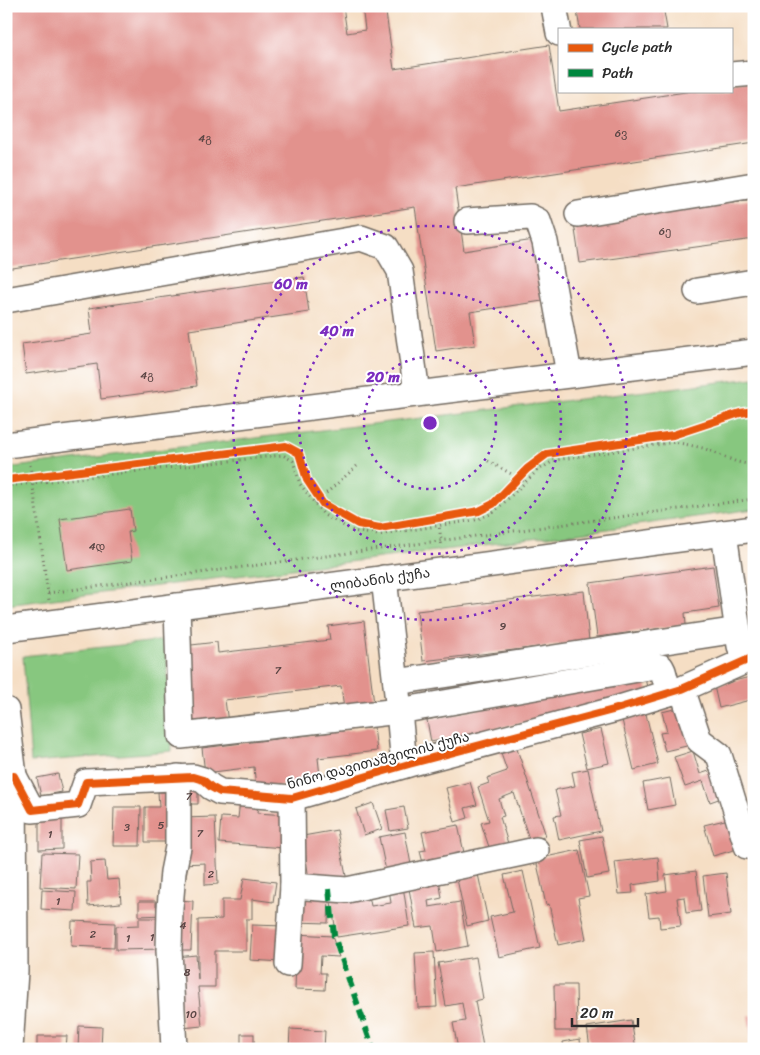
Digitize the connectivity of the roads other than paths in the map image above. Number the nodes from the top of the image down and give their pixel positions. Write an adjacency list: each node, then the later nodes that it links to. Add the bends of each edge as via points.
1 (554, 6): 2 (street)
2 (558, 28)
3 (754, 74): 4 (street)
4 (732, 75)
5 (754, 185): 6 (street)
6 (578, 214)
7 (467, 222): 12 (street, via 530,217 538,220 545,242)
8 (754, 282): 9 (street)
9 (697, 291)
10 (6, 300): 13 (street, via 361,238 386,247 400,271)
11 (754, 352): 12 (street)
12 (569, 374): 13 (street)
13 (416, 393): 14 (street)
14 (16, 444)
15 (754, 529): 16 (street, ლიბანის ქუჩა)
16 (724, 532): 17 (street, ლიბანის ქუჩა); 20 (street)
17 (384, 578): 18 (street, ლიბანის ქუჩა); 22 (street)
18 (177, 606): 19 (street, ლიბანის ქუჩა); 25 (street, via 181,736)
19 (6, 629)
20 (738, 630): 21 (street); 22 (street)
21 (748, 659): 23 (street, ნინო დავითაშვილის ქუჩა)
22 (396, 682): 25 (street)
23 (675, 691): 25 (street, via 661,667 655,666); 26 (street, ნინო დავითაშვილის ქუჩა); 31 (street, via 699,740 719,755 747,846)
24 (6, 710): 27 (street)
25 (399, 711): 26 (street)
26 (404, 765): 29 (street, ნინო დავითაშვილის ქუჩა)
27 (10, 777): 28 (street, ნინო დავითაშვილის ქუჩა, via 32,810 78,805 86,782); 30 (street)
28 (178, 777): 29 (street, ნინო დავითაშვილის ქუჩა, via 203,780 220,792); 38 (street, via 178,848 173,872 169,950)
29 (292, 798): 33 (street)
30 (10, 842): 34 (street)
31 (754, 847)
32 (536, 850): 33 (street, via 347,890)
33 (293, 886): 35 (street)
34 (10, 926): 36 (street)
35 (288, 964)
36 (11, 971): 37 (street)
37 (10, 1049)
38 (174, 1049)

